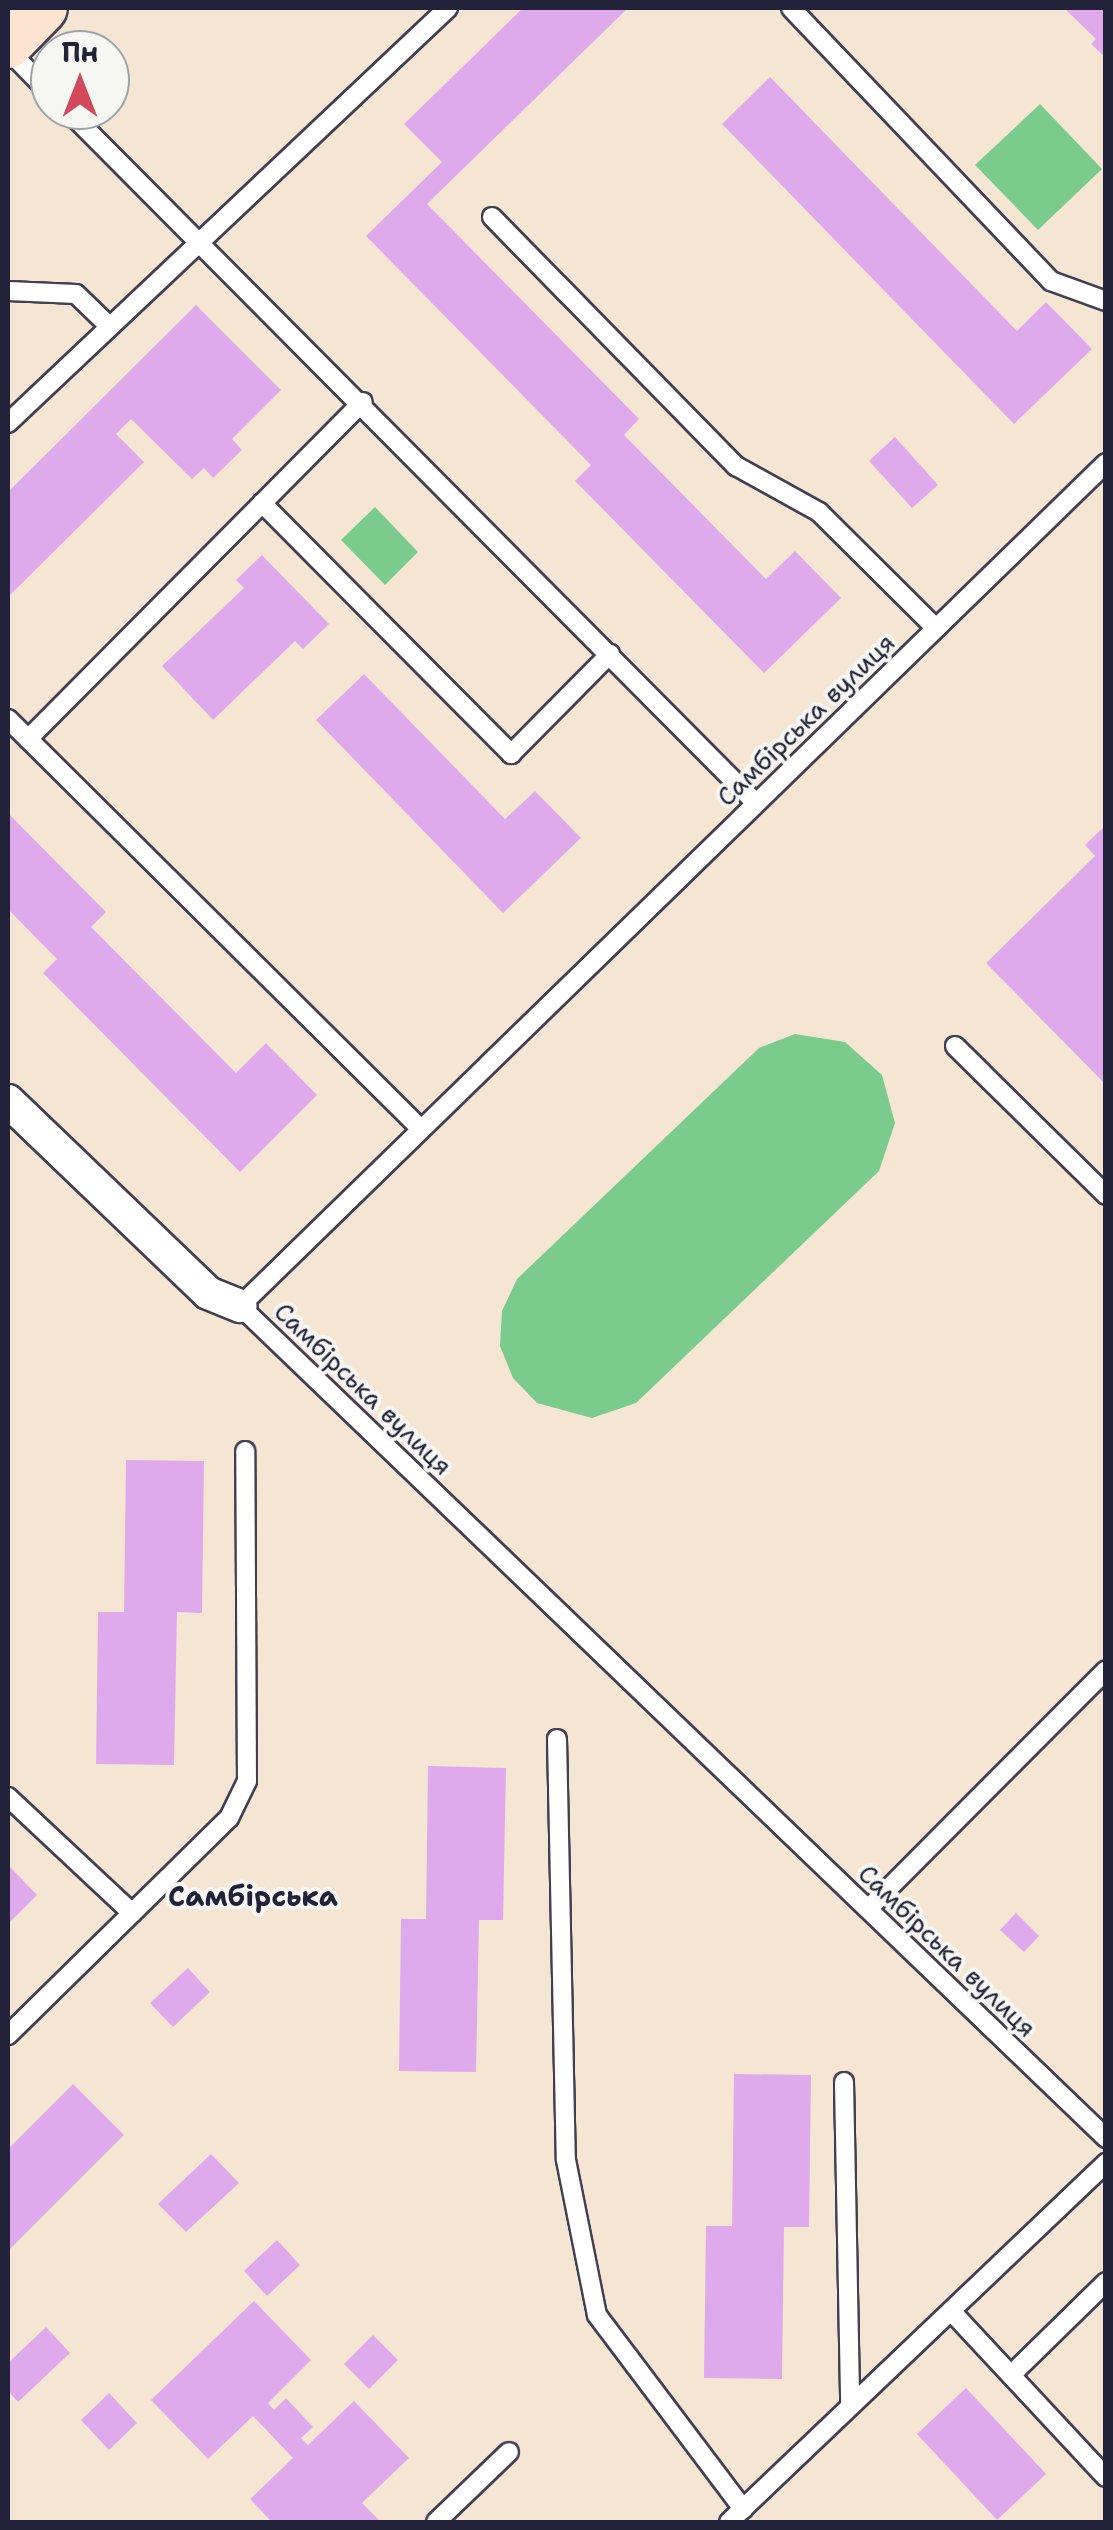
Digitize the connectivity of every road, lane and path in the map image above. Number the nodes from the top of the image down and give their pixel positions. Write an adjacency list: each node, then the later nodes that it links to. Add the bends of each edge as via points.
1 (44, 8): 4 (street)
2 (448, 8): 8 (lane)
3 (791, 8): 10 (lane, via 1051,281)
4 (8, 47): 5 (lane)
5 (30, 71)
6 (86, 130): 8 (lane)
7 (492, 217): 16 (lane, via 736,466 820,512)
8 (195, 240): 11 (lane); 12 (lane)
9 (8, 291): 11 (lane, via 76,294)
10 (1106, 301)
11 (108, 326): 13 (lane)
12 (362, 402): 15 (lane); 17 (lane)
13 (8, 423)
14 (1106, 463): 16 (lane, Самбірська вулиця)
15 (262, 504): 17 (lane, via 511,754); 19 (lane)
16 (936, 628): 20 (lane, Самбірська вулиця)
17 (610, 654): 20 (lane)
18 (8, 718): 19 (lane)
19 (28, 739): 23 (lane)
20 (756, 803): 23 (lane, Самбірська вулиця)
21 (955, 1046): 24 (lane)
22 (8, 1102): 25 (street, via 208,1294)
23 (421, 1129): 25 (lane, Самбірська вулиця)
24 (1106, 1195)
25 (240, 1306): 30 (lane, Самбірська вулиця)
26 (245, 1451): 31 (lane, via 247,1781 230,1818)
27 (1106, 1670): 30 (lane)
28 (556, 1739): 42 (lane, via 566,2160 597,2315)
29 (8, 1797): 31 (lane)
30 (868, 1910): 34 (lane, Самбірська вулиця)
31 (132, 1913): 32 (lane)
32 (8, 2036)
33 (844, 2082): 39 (lane)
34 (1106, 2138)
35 (1106, 2163): 37 (lane)
36 (1106, 2282): 38 (lane)
37 (951, 2311): 38 (lane); 39 (lane)
38 (1011, 2375): 41 (lane)
39 (850, 2406): 42 (lane)
40 (509, 2452): 43 (lane)
41 (1106, 2477)
42 (736, 2516)
43 (436, 2522)

